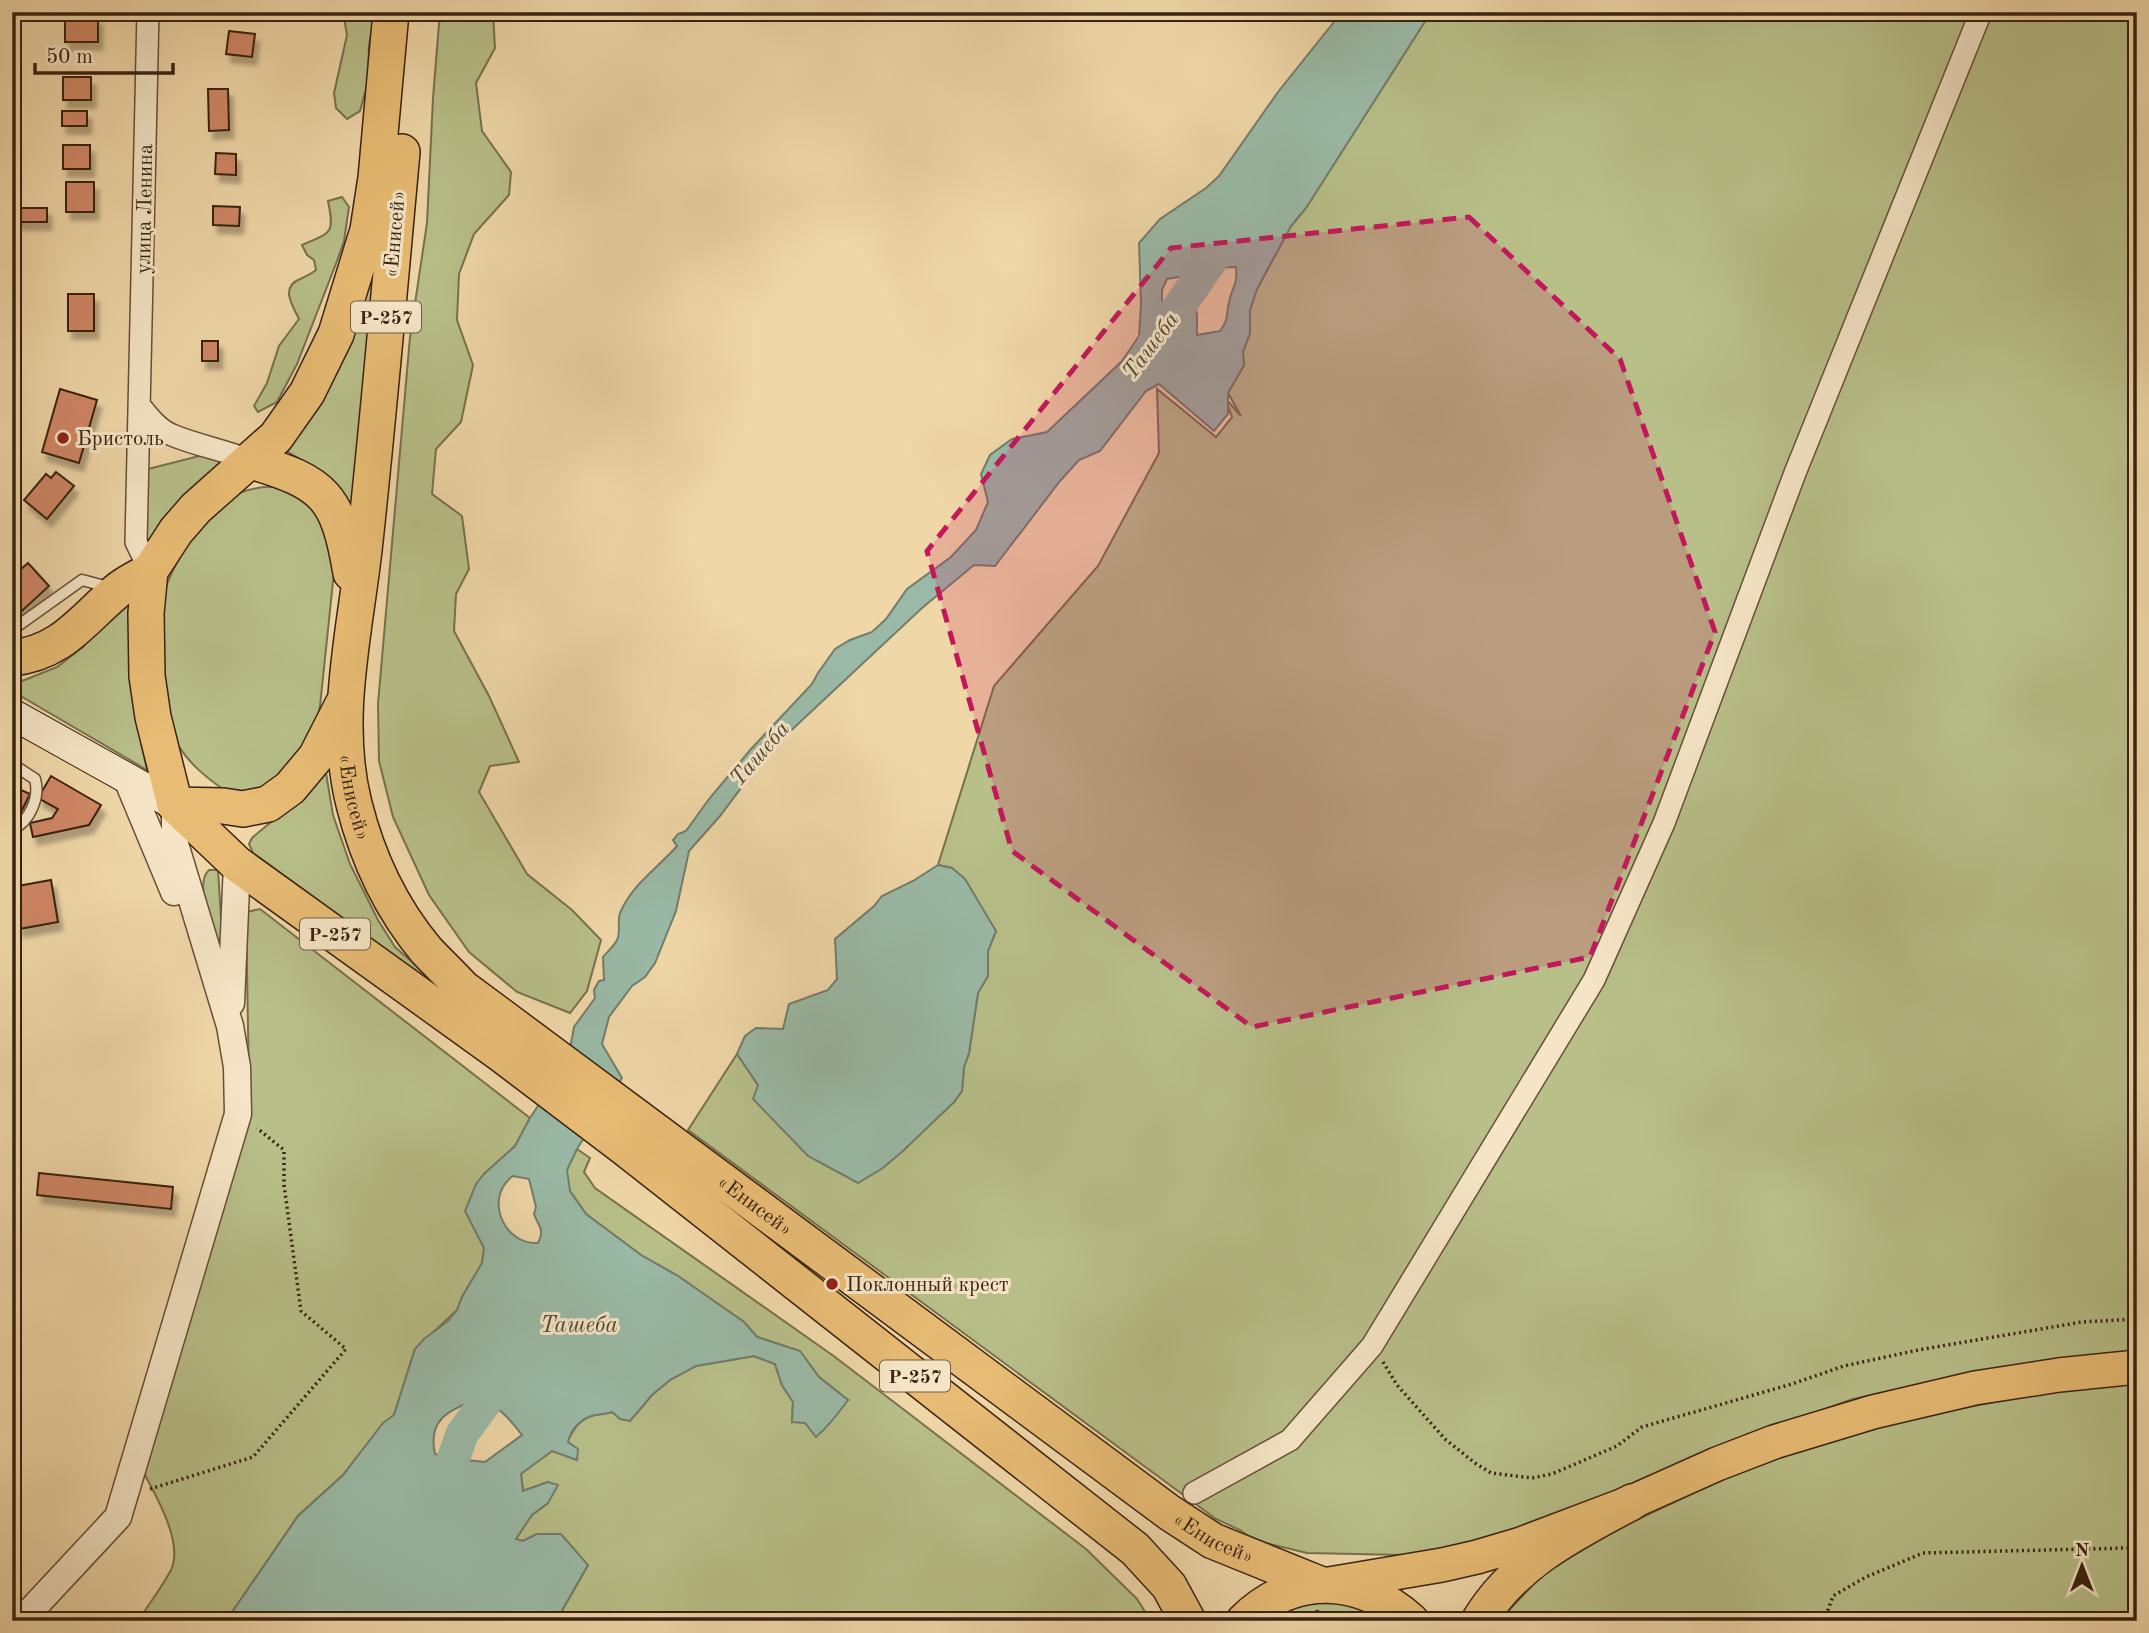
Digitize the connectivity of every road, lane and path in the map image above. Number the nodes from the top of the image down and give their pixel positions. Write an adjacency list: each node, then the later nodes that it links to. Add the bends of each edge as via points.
1 (148, 12): 5 (street, улица Ленина)
2 (391, 12): 6 (highway, «Енисей» / Р-257, via 376,178 354,280 336,334 307,393 276,437)
3 (415, 12): 9 (highway, «Енисей» / Р-257)
4 (1981, 12): 24 (street, via 1795,473 1664,823 1594,980)
5 (140, 406): 6 (street, via 171,435); 7 (street, улица Ленина, via 136,542)
6 (251, 461): 7 (highway, «Енисей» / Р-257, via 196,509); 9 (highway, «Енисей» / Р-257, via 301,478 324,495 342,529)
7 (150, 571): 8 (highway); 16 (highway, «Енисей» / Р-257, via 145,613 147,676)
8 (118, 589): 10 (lane, via 82,580); 11 (highway, via 58,644)
9 (355, 622): 12 (highway, «Енисей» / Р-257)
10 (12, 630)
11 (12, 658)
12 (344, 701): 16 (highway, «Енисей» / Р-257, via 316,757 290,788 268,804 243,809); 20 (highway, «Енисей» / Р-257, via 353,801 366,844 401,915 426,950)
13 (12, 714): 15 (main road)
14 (12, 764): 17 (lane, via 35,779 38,790 27,819)
15 (127, 779): 16 (main road); 19 (street)
16 (175, 805): 18 (highway, «Енисей» / Р-257); 19 (street, via 175,844)
17 (12, 829)
18 (237, 864): 19 (street); 20 (highway, «Енисей» / Р-257)
19 (230, 1026): 21 (street)
20 (510, 1042): 22 (highway, «Енисей» / Р-257)
21 (238, 1114): 26 (path, via 284,1150 284,1185 301,1311 346,1349 253,1457); 31 (street, via 118,1517)
22 (635, 1135): 30 (highway, «Енисей» / Р-257, via 1170,1513 1213,1541); 32 (highway, «Енисей» / Р-257, via 1135,1549 1170,1586)
23 (2137, 1320): 24 (path, via 2081,1322 1844,1366 1642,1427 1617,1446 1532,1478 1491,1473 1475,1463 1446,1439 1398,1385)
24 (1372, 1346): 27 (street, via 1290,1440)
25 (2137, 1367): 28 (main road, via 1975,1388 1827,1424 1717,1464)
26 (150, 1489)
27 (1194, 1493)
28 (1632, 1502): 30 (main road, via 1476,1558); 35 (highway, via 1529,1562)
29 (2137, 1546): 36 (path, via 1923,1553 1833,1596)
30 (1322, 1585): 33 (highway, «Енисей» / Р-257, via 1281,1595); 34 (highway, «Енисей» / Р-257, via 1373,1594)
31 (21, 1621)
32 (1188, 1621)
33 (1244, 1621)
34 (1411, 1621)
35 (1479, 1621)
36 (1824, 1621)

